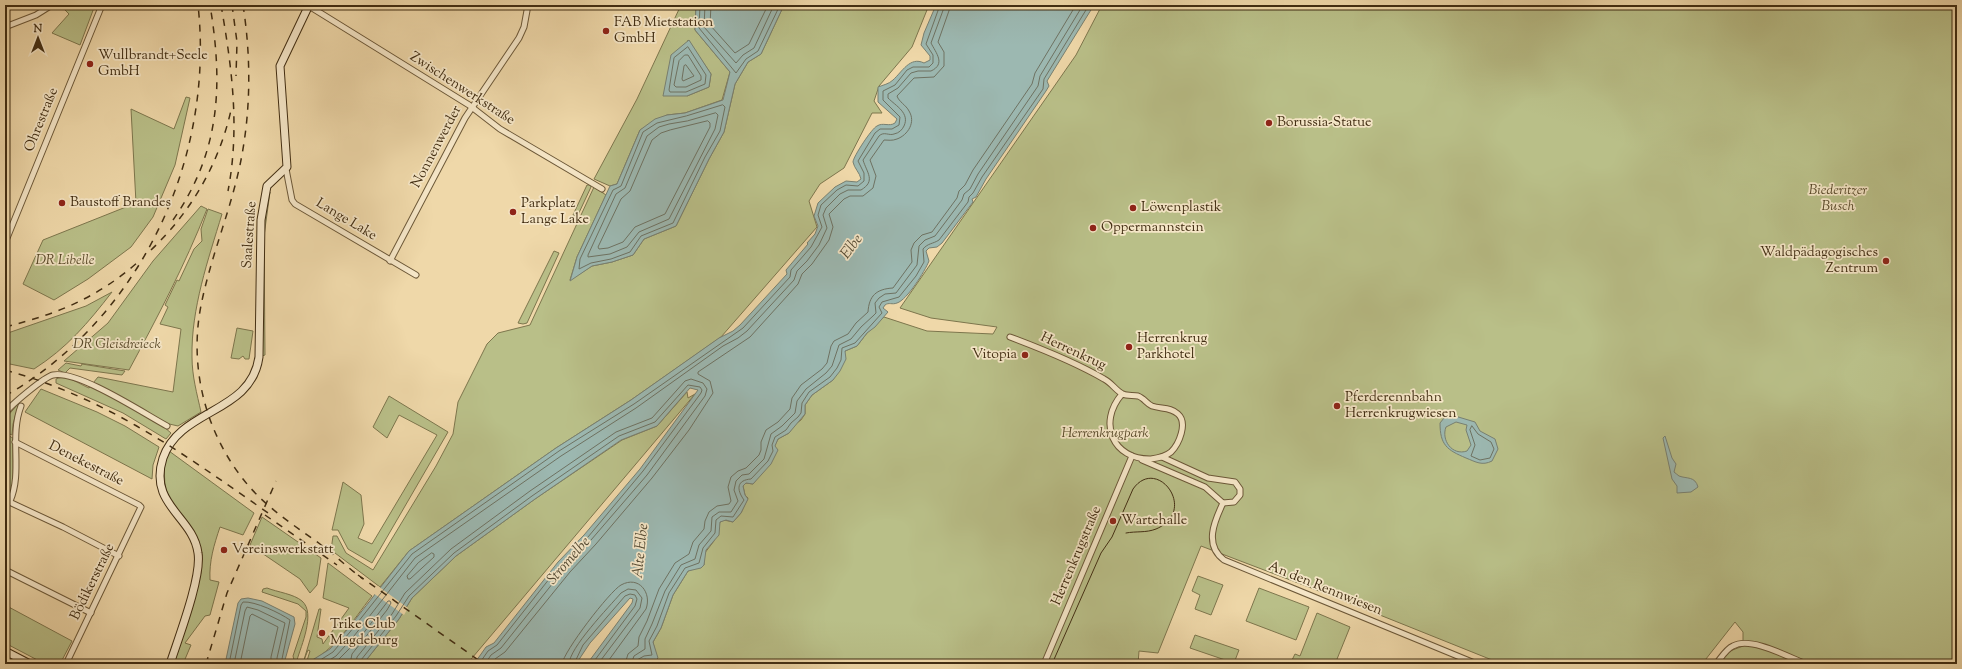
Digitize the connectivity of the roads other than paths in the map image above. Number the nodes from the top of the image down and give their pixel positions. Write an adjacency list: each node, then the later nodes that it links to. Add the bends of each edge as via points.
1 (52, 5): 5 (street, via 36,15)
2 (102, 5): 9 (street, Ohrestraße)
3 (309, 5): 6 (street, Zwischenwerkstraße); 7 (main road, via 280,67)
4 (528, 5): 6 (street, Nonnenwerder, via 519,38)
5 (5, 27)
6 (472, 107): 8 (street, Zwischenwerkstraße, via 500,129); 10 (street, Nonnenwerder)
7 (286, 169): 10 (street, Lange Lake, via 292,200 299,207); 30 (main road, Saalestraße, via 267,186 262,214 259,356 256,370 251,380 229,402 184,428 172,441 162,463 162,488 169,505 194,539 199,562)
8 (602, 189)
9 (5, 243)
10 (390, 261): 11 (street, Lange Lake)
11 (416, 275)
12 (1010, 337): 13 (street, Herrenkrug, via 1104,378)
13 (1122, 394): 18 (street, via 1111,414 1109,427 1117,444); 19 (street, Herrenkrug, via 1137,396 1152,406 1178,414 1182,426 1181,434 1173,450)
14 (21, 406): 17 (street, via 15,425)
15 (5, 413): 16 (street, via 48,377 61,375 100,388)
16 (167, 426)
17 (15, 442): 21 (street, via 15,488); 23 (street, Denekestraße, via 139,505)
18 (1132, 456): 20 (street); 31 (street, Herrenkrugstraße)
19 (1162, 457): 20 (street); 22 (street, via 1208,478 1235,482 1240,490 1239,497 1234,502)
20 (1138, 459): 22 (street, via 1205,487)
21 (7, 501): 24 (street)
22 (1223, 503): 32 (street, An den Rennwiesen, via 1211,539 1214,548 1224,560)
23 (140, 511): 24 (street, Bödikerstraße)
24 (119, 556): 26 (street, Bödikerstraße)
25 (5, 570): 26 (street)
26 (91, 613): 29 (street, Bödikerstraße)
27 (5, 651): 28 (main road)
28 (30, 664)
29 (66, 664)
30 (170, 664)
31 (1044, 664)
32 (1477, 664)
33 (1716, 664): 34 (street, via 1731,647 1745,643 1763,647)
34 (1806, 664)

